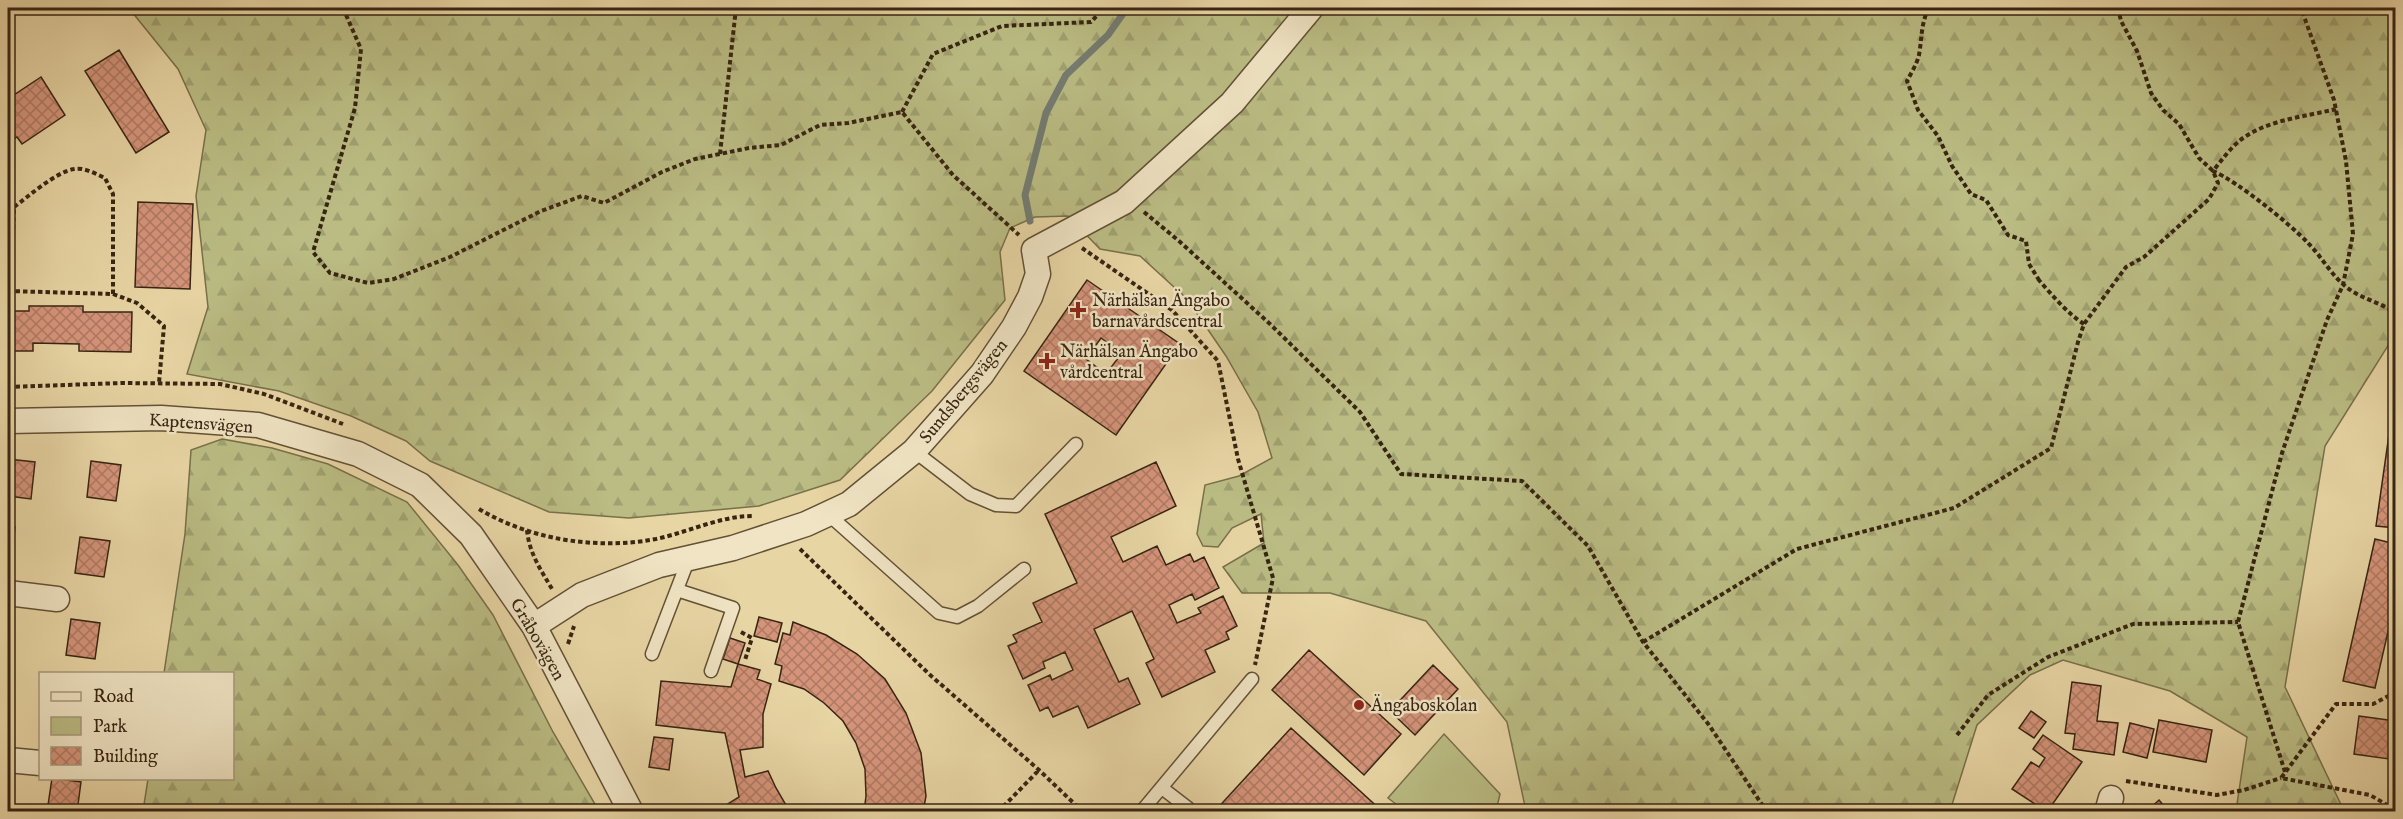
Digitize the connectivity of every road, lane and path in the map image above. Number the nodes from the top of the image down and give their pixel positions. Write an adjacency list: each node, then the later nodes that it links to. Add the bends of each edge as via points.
1 (343, 8): 10 (path, via 361,49 355,108 313,252 330,273 368,283 394,279 582,196 604,203 662,172)
2 (736, 8): 10 (path)
3 (1104, 8): 9 (path, via 1091,22 1002,26 933,54)
4 (1311, 8): 12 (street, Sundsbergsvägen, via 1232,103)
5 (1929, 8): 21 (path, via 1923,18 1918,58 1906,81 1917,110 1938,136 1971,194 1986,200 2008,235 2026,242 2029,264 2037,278)
6 (2118, 8): 11 (path, via 2151,93)
7 (2301, 8): 8 (path)
8 (2336, 109): 11 (path, via 2281,121 2240,140); 17 (path, via 2353,234)
9 (902, 112): 10 (path, via 820,125 782,145); 15 (path, via 953,175)
10 (720, 154)
11 (2213, 171): 17 (path, via 2271,211 2307,242); 21 (path, via 2218,183 2209,199 2144,257 2126,267)
12 (1124, 202): 27 (street, Sundsbergsvägen, via 1034,250 1038,274 1014,327 982,374); 40 (path, via 1145,213 1179,241 1360,412 1401,474 1522,481 1588,546)
13 (8, 207): 14 (path)
14 (14, 207): 18 (path); 19 (path, via 57,176 74,169 105,178 113,194)
15 (1002, 219)
16 (1080, 246): 44 (path, via 1172,310 1218,362 1238,459 1273,578)
17 (2343, 285): 20 (path); 37 (path, via 2327,320 2282,453)
18 (9, 290): 19 (path)
19 (113, 294): 22 (path, via 137,303 164,326)
20 (2396, 314)
21 (2084, 324): 40 (path, via 2051,448 1954,508 1797,549)
22 (159, 383): 23 (path); 25 (path, via 220,384 264,393)
23 (8, 387)
24 (8, 421): 28 (street, Kaptensvägen, via 161,418 258,425 358,454)
25 (351, 429)
26 (1076, 444): 27 (lane, via 1016,506 996,505 970,494)
27 (914, 451): 30 (street, Sundsbergsvägen, via 849,504)
28 (420, 485): 39 (street, Gråbovägen, via 471,535)
29 (472, 505): 31 (path, via 501,522 563,540 592,543 657,539 737,516 756,516)
30 (829, 515): 31 (street, Sundsbergsvägen); 33 (lane, via 939,613 957,617 978,606)
31 (781, 532): 32 (street, Sundsbergsvägen); 49 (path, via 929,674)
32 (689, 558): 34 (lane); 39 (street, Sundsbergsvägen, via 659,565 582,595)
33 (1024, 570)
34 (676, 590): 38 (lane, via 733,608); 41 (lane)
35 (8, 593): 36 (street)
36 (57, 599)
37 (2238, 622): 46 (path, via 2133,624 2048,657 1988,695); 50 (path)
38 (727, 625): 42 (path, via 752,638); 43 (lane)
39 (534, 626): 56 (street, Gråbovägen)
40 (1643, 642): 60 (path, via 1709,725)
41 (652, 654)
42 (745, 660)
43 (711, 671)
44 (1252, 679): 52 (lane)
45 (2396, 692): 50 (path, via 2373,704 2336,704)
46 (1957, 735)
47 (8, 760): 48 (street)
48 (39, 763)
49 (1039, 770): 57 (path); 58 (path)
50 (2285, 772): 51 (path)
51 (2281, 778): 53 (path, via 2217,795); 55 (path, via 2370,795)
52 (1162, 788): 54 (lane); 59 (lane)
53 (2112, 796)
54 (1188, 808)
55 (2396, 810)
56 (631, 812)
57 (998, 812)
58 (1083, 812)
59 (1141, 812)
60 (1767, 812)

